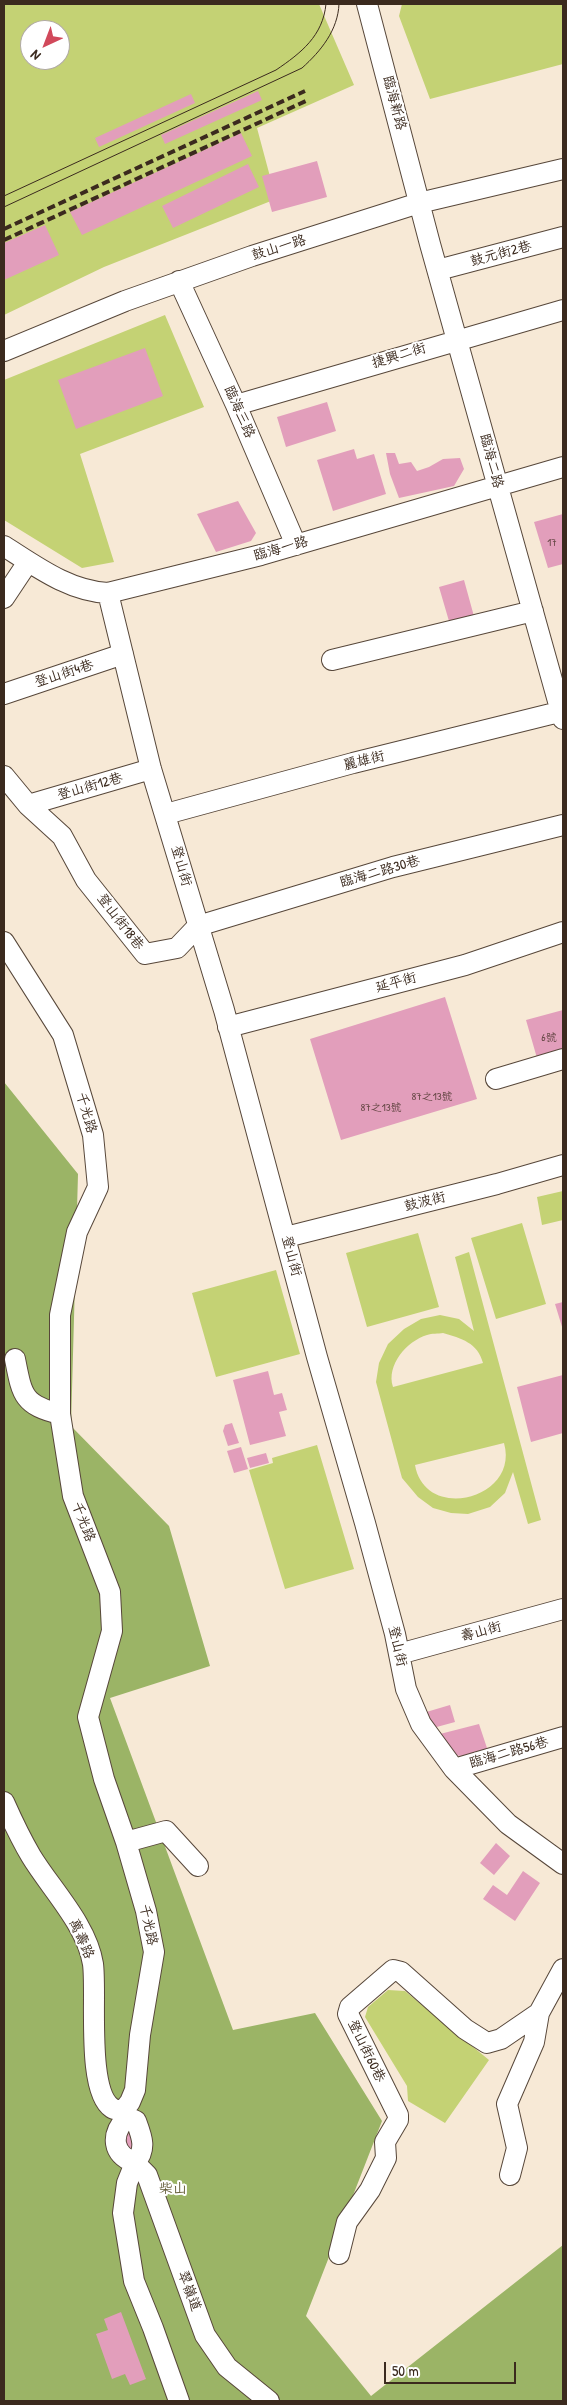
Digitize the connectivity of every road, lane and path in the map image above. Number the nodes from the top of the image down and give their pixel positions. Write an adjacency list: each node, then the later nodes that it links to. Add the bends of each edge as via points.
1 (367, 4): 3 (street, 臨海新路)
2 (563, 169): 3 (street, 鼓山一路)
3 (419, 203): 5 (street, 臨海二路); 6 (street, 鼓山一路)
4 (563, 237): 5 (street, 鼓元街2巷)
5 (438, 270): 8 (street, 臨海二路)
6 (179, 281): 9 (street, 鼓山一路); 10 (street, 臨海三路)
7 (563, 310): 8 (street, 捷興二街)
8 (457, 339): 10 (street, 捷興二街); 12 (street, 臨海二路)
9 (4, 351)
10 (236, 404): 13 (street, 臨海三路)
11 (563, 467): 12 (street, 臨海一路)
12 (498, 485): 13 (street, 臨海一路); 18 (street, 臨海二路)
13 (296, 545): 16 (street, 臨海一路)
14 (4, 546): 15 (street, 臨海一路)
15 (28, 562): 16 (street, 臨海一路, via 71,586); 17 (street)
16 (108, 593): 19 (street, 登山街)
17 (4, 598)
18 (533, 611): 20 (street); 22 (street, 臨海二路)
19 (123, 654): 21 (street, 登山街4巷); 23 (street, 登山街)
20 (332, 660)
21 (4, 694)
22 (562, 714): 26 (street, 麗雄街, via 353,763)
23 (152, 768): 25 (street, 登山街12巷); 26 (street, 登山街)
24 (4, 776): 25 (street)
25 (28, 805): 28 (street, 登山街18巷, via 62,836 86,880 145,954 177,948)
26 (166, 814): 28 (street, 登山街)
27 (563, 825): 28 (street, 臨海二路30巷, via 393,868)
28 (198, 926): 31 (street, 登山街)
29 (563, 932): 31 (street, 延平街, via 465,965)
30 (4, 942): 37 (street, 千光路, via 63,1035 93,1135 98,1187 77,1232 60,1315)
31 (228, 1027): 35 (street, 登山街)
32 (563, 1059): 33 (street)
33 (496, 1079)
34 (563, 1165): 35 (street, 鼓波街)
35 (286, 1237): 39 (street, 登山街)
36 (15, 1359): 37 (street, via 27,1399 38,1409)
37 (60, 1414): 43 (street, 千光路, via 73,1496 110,1592 112,1631 88,1717 104,1779)
38 (563, 1609): 39 (street, 壽山街)
39 (399, 1654): 41 (street, 登山街, via 406,1688 421,1724)
40 (563, 1737): 41 (street, 臨海二路56巷)
41 (454, 1769): 44 (street, 登山街, via 508,1824)
42 (4, 1802): 49 (street, 萬壽路, via 31,1856 79,1928 93,1964 94,2053 101,2089 107,2104)
43 (126, 1842): 46 (street, via 166,1831); 49 (street, 千光路, via 154,1952 140,2035 135,2090)
44 (554, 1849): 45 (street, 登山街)
45 (563, 1864)
46 (198, 1866)
47 (563, 1969): 48 (street, 登山街60巷)
48 (539, 2013): 51 (street, 登山街60巷, via 534,2042 507,2104 517,2148); 52 (street, 登山街60巷, via 501,2039 487,2043 401,1972 393,1970 350,2007 348,2014 398,2120 386,2142 386,2158 370,2190 347,2222)
49 (125, 2114): 50 (street, 千光路, via 115,2139 116,2147 124,2159)
50 (135, 2163): 53 (street, via 127,2183 123,2213 134,2282); 54 (street, 翠嶺道, via 146,2175 205,2335 227,2367)
51 (510, 2175)
52 (339, 2254)
53 (179, 2401)
54 (269, 2401)

